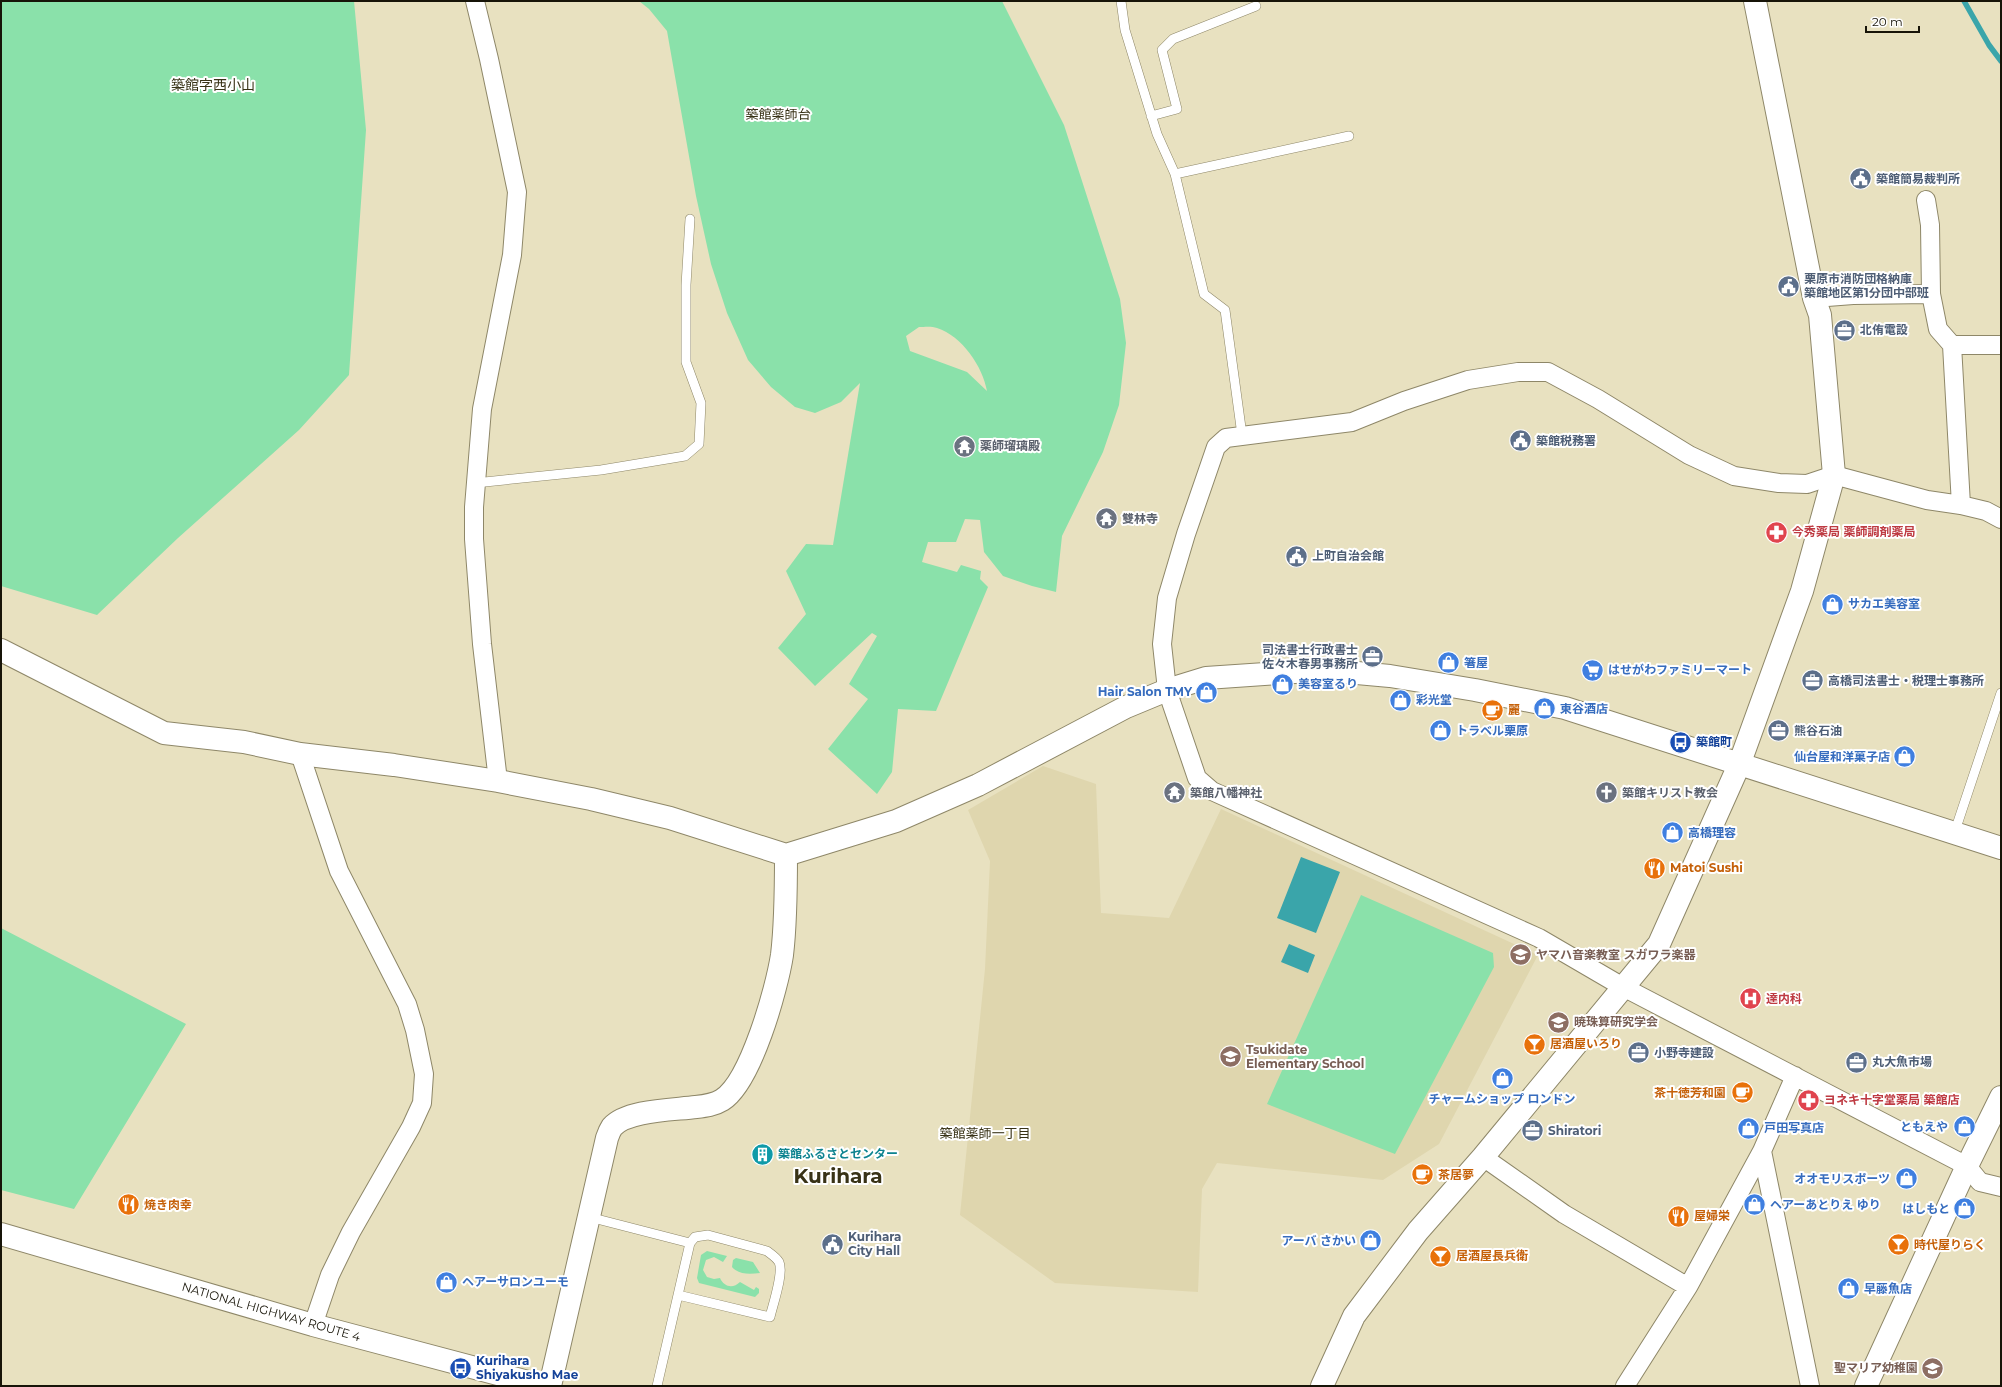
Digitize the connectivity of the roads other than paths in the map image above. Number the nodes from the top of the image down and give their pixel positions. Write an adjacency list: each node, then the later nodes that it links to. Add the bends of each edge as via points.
1 (474, 1): 16 (street, via 490,59 517,192 512,255 482,409)
2 (1121, 1): 5 (lane, via 1125,30)
3 (1754, 1): 11 (main road)
4 (1256, 6): 5 (lane, via 1173,39 1162,50 1177,109)
5 (1151, 116): 7 (lane)
6 (1349, 136): 7 (lane)
7 (1174, 174): 14 (lane, via 1204,294 1225,310)
8 (1926, 200): 10 (street, via 1930,225)
9 (690, 219): 16 (lane, via 686,285 686,362 701,403 699,444 685,456 624,466)
10 (1931, 294): 11 (street); 12 (street, via 1938,329)
11 (1814, 298): 15 (main road, via 1820,315)
12 (1952, 345): 13 (street); 17 (street)
13 (2001, 345)
14 (1242, 435): 15 (street, via 1352,422 1404,401 1468,380 1518,372 1548,372 1598,399 1689,455 1734,476 1779,483 1807,484); 20 (street, via 1226,438 1216,447 1167,598 1162,644)
15 (1834, 475): 17 (street, via 1926,500); 23 (main road, via 1802,591)
16 (475, 483): 24 (street, via 474,540 482,644)
17 (1961, 505): 18 (street, via 1986,511)
18 (2001, 519)
19 (1, 650): 22 (main road, via 164,733 244,742)
20 (1167, 690): 23 (main road, via 1206,678 1324,670 1390,676 1565,708); 27 (main road, via 1126,707 978,785 917,812 896,821); 28 (street, via 1197,778 1212,791 1539,938)
21 (2001, 693): 25 (lane)
22 (300, 754): 24 (main road); 40 (street, via 339,871 407,1004 424,1074 422,1103 351,1232 330,1275)
23 (1739, 765): 25 (main road); 28 (main road, via 1659,944)
24 (498, 781): 27 (main road, via 591,798 670,818)
25 (1954, 834): 26 (main road)
26 (2001, 848)
27 (786, 855): 35 (main road, via 782,956 759,1038 739,1083 730,1094 715,1104 634,1115 620,1120 607,1138)
28 (1623, 987): 29 (street); 32 (main road)
29 (1795, 1076): 31 (street); 33 (street)
30 (2001, 1097): 33 (main road)
31 (1762, 1151): 38 (street); 46 (street)
32 (1483, 1157): 38 (street, via 1564,1214); 44 (main road, via 1418,1231 1354,1316)
33 (1967, 1166): 34 (street, via 1980,1182); 47 (main road)
34 (2001, 1187)
35 (589, 1218): 37 (lane); 42 (main road)
36 (1, 1234): 40 (main road, NATIONAL HIGHWAY ROUTE 4)
37 (690, 1242): 39 (lane); 39 (lane, via 695,1237 708,1235 767,1251 775,1256 779,1262 780,1272 770,1317)
38 (1688, 1287): 45 (street)
39 (678, 1295): 43 (lane)
40 (313, 1325): 41 (main road, NATIONAL HIGHWAY ROUTE 4)
41 (543, 1386)
42 (550, 1386)
43 (657, 1386)
44 (1322, 1386)
45 (1626, 1386)
46 (1810, 1386)
47 (1866, 1386)

